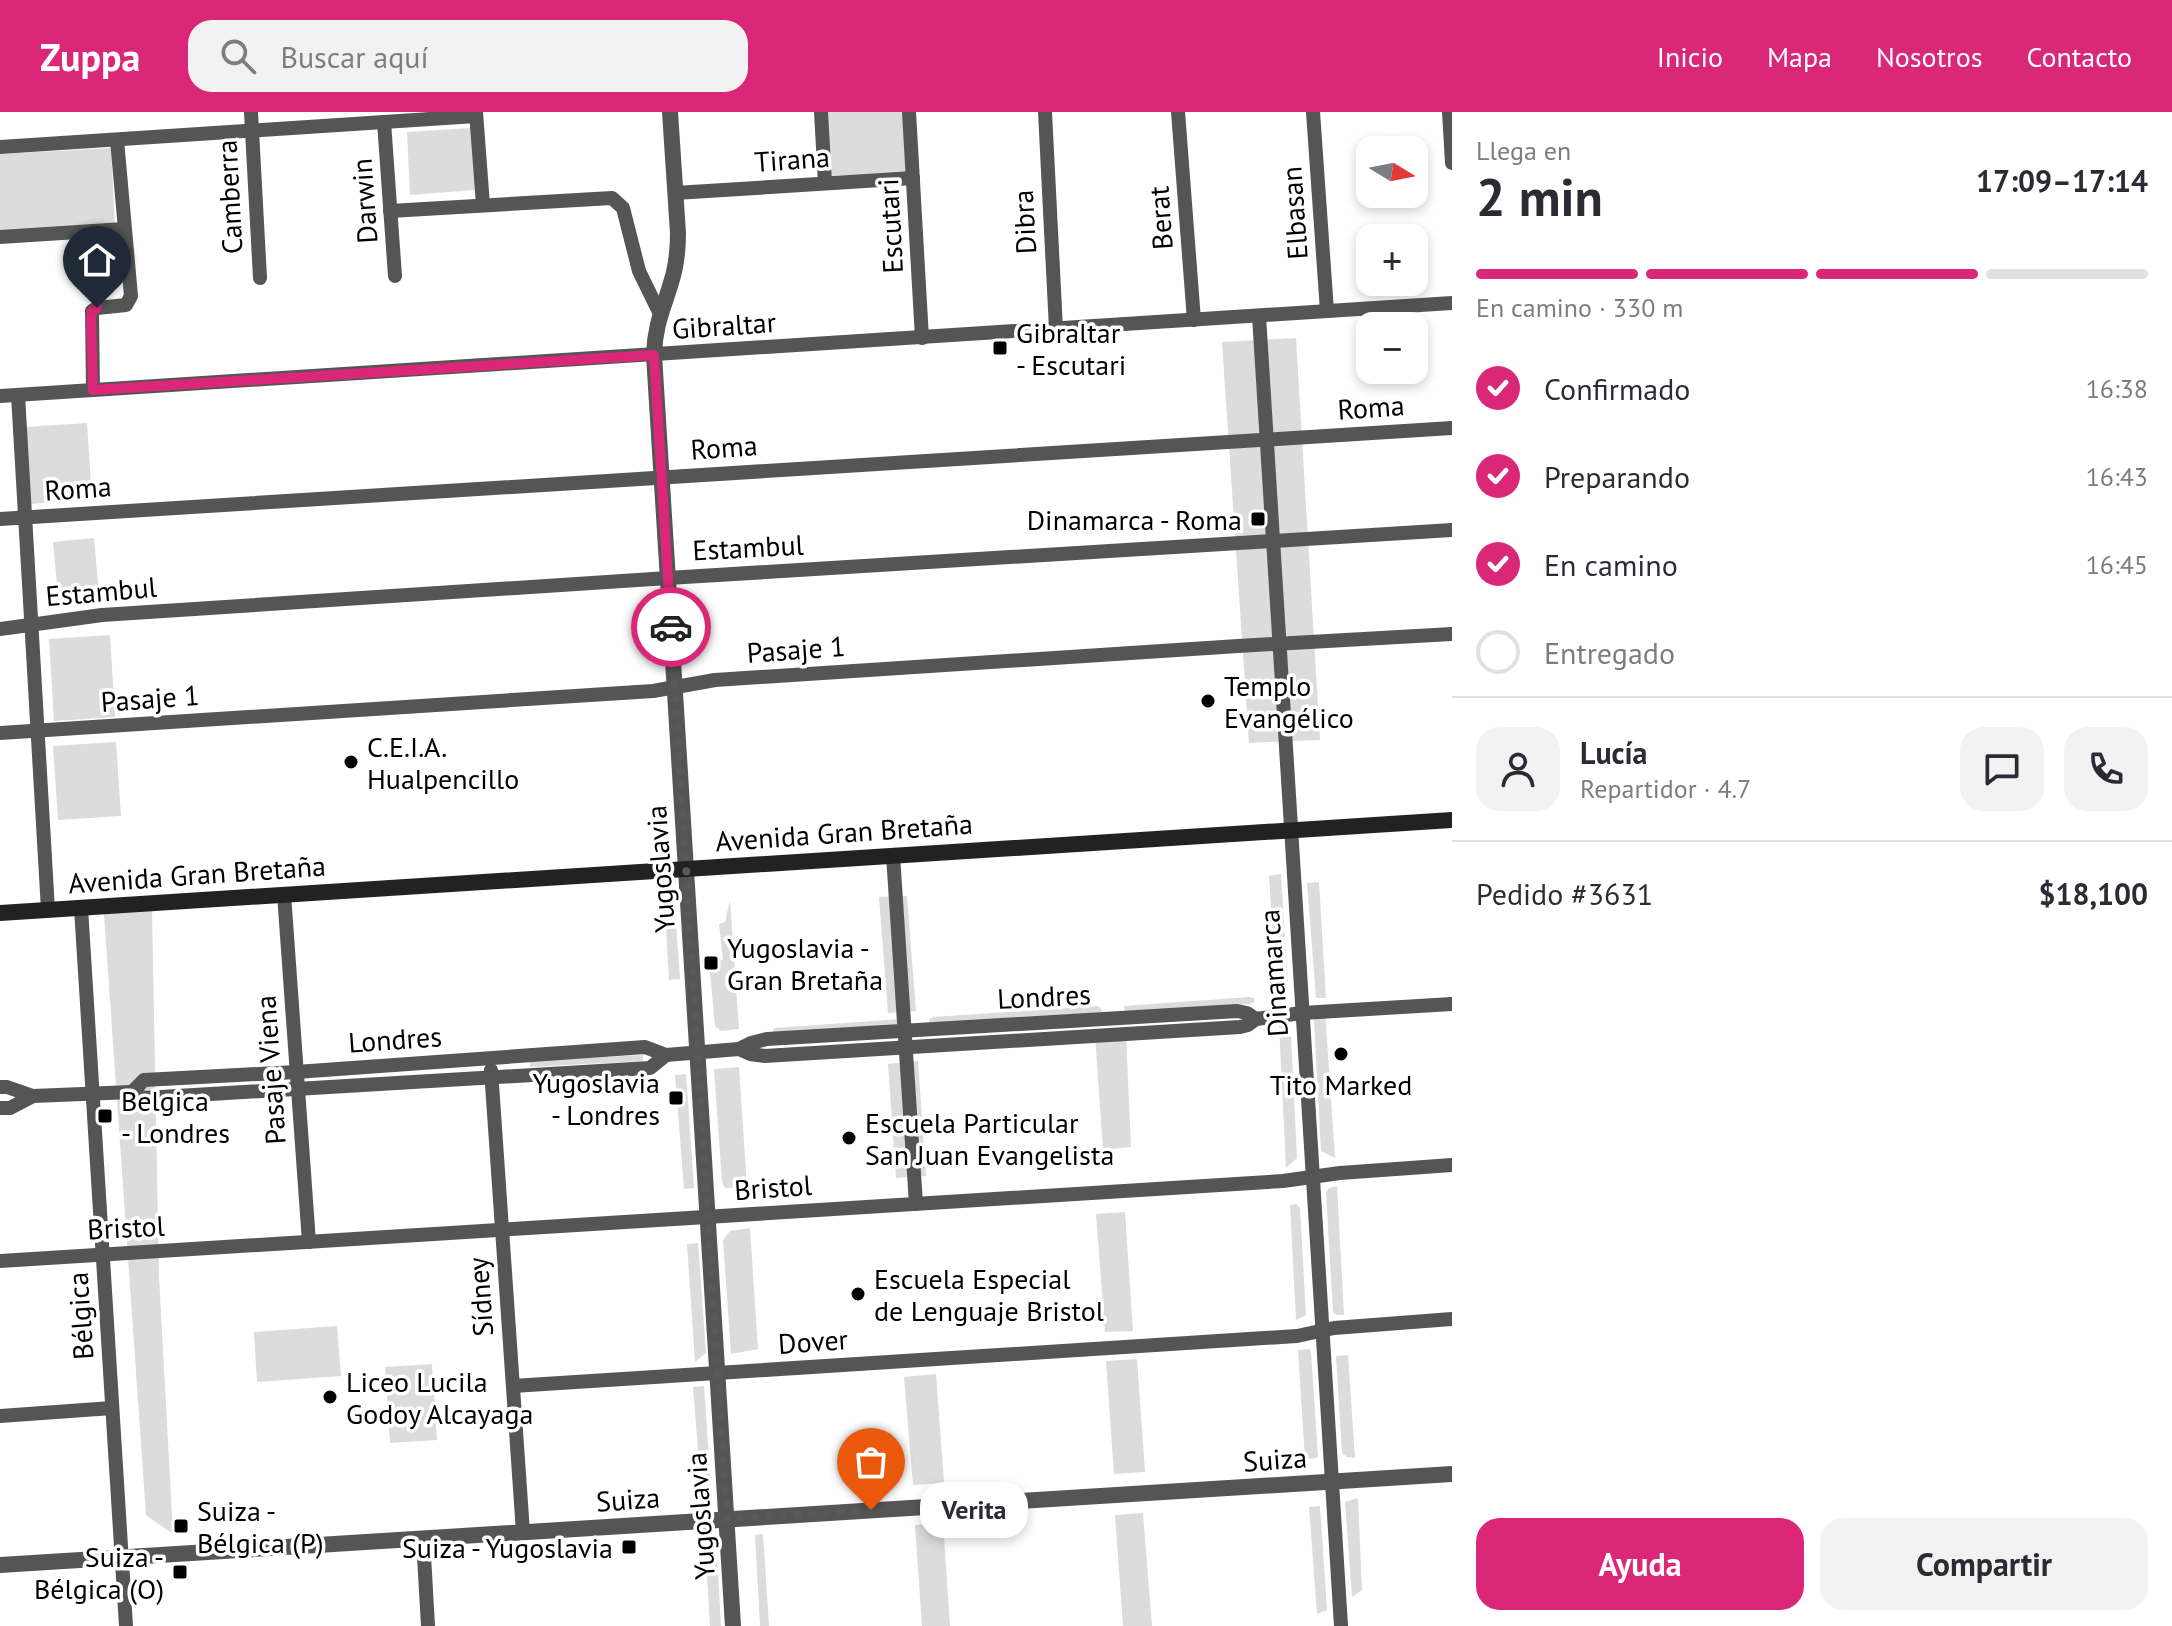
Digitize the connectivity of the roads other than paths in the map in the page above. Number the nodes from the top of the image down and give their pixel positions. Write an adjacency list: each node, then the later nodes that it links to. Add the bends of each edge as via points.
1 (251, 112): 11 (street, Camberra)
2 (670, 112): 18 (street, Yugoslavia)
3 (821, 112): 17 (street)
4 (909, 112): 16 (street, Escutari)
5 (1045, 112): 30 (street, Dibra)
6 (1178, 112): 29 (street, Berat)
7 (1313, 112): 26 (street, Elbasan)
8 (1449, 112): 14 (street)
9 (476, 114): 10 (street); 19 (street)
10 (384, 122): 11 (street); 20 (street, Darwin)
11 (252, 131): 12 (street); 24 (street, Camberra)
12 (117, 140): 13 (street); 21 (street)
13 (0, 147)
14 (1451, 147): 15 (street)
15 (1452, 163)
16 (913, 178): 17 (street, Tirana); 31 (street, Escutari)
17 (825, 183): 18 (street, Tirana)
18 (675, 193): 27 (street, Yugoslavia, via 677,251)
19 (483, 205): 20 (street); 27 (street, via 617,201 639,271)
20 (390, 211): 23 (street, Darwin)
21 (124, 229): 22 (street); 33 (street, via 131,296 126,305 92,311)
22 (0, 237)
23 (395, 276)
24 (260, 278)
25 (1452, 303): 26 (street, Gibraltar)
26 (1327, 311): 28 (street, Gibraltar)
27 (659, 312): 32 (street, Yugoslavia)
28 (1259, 316): 29 (street, Gibraltar); 37 (street, Dinamarca)
29 (1194, 320): 30 (street, Gibraltar)
30 (1056, 329): 31 (street, Gibraltar)
31 (922, 338): 32 (street, Gibraltar)
32 (654, 355): 33 (street, Gibraltar); 38 (street, Yugoslavia)
33 (93, 390): 34 (street, Gibraltar)
34 (18, 395): 35 (street, Gibraltar); 39 (street)
35 (0, 396)
36 (1452, 428): 37 (street, Roma)
37 (1266, 439): 38 (street, Roma); 42 (street, Dinamarca)
38 (661, 477): 39 (street, Roma); 43 (street, Yugoslavia)
39 (25, 517): 40 (street, Roma); 44 (street)
40 (0, 519)
41 (1452, 530): 42 (street, Estambul)
42 (1272, 541): 43 (street, Estambul); 47 (street, Dinamarca)
43 (668, 578): 44 (street, Estambul); 48 (street, Yugoslavia)
44 (31, 624): 45 (street, Estambul); 49 (street)
45 (0, 629)
46 (1452, 634): 47 (street, Pasaje 1)
47 (1278, 644): 48 (street, Pasaje 1); 52 (street, Dinamarca)
48 (675, 686): 49 (street, Pasaje 1); 54 (street, Yugoslavia)
49 (37, 731): 50 (street, Pasaje 1); 57 (street)
50 (0, 733)
51 (1452, 820): 52 (main road, Avenida Gran Bretaña)
52 (1290, 830): 53 (main road, Avenida Gran Bretaña); 60 (street, Dinamarca)
53 (893, 855): 54 (main road, Avenida Gran Bretaña); 62 (street)
54 (687, 868): 55 (main road, Avenida Gran Bretaña); 65 (street, Yugoslavia)
55 (284, 894): 56 (main road, Avenida Gran Bretaña); 68 (street, Pasaje Viena)
56 (81, 908): 57 (main road, Avenida Gran Bretaña); 73 (street, Bélgica)
57 (48, 910): 58 (main road, Avenida Gran Bretaña)
58 (0, 913)
59 (1452, 1004): 60 (street, Londres)
60 (1302, 1013): 61 (street, Londres); 77 (street, Dinamarca)
61 (1256, 1019): 62 (street, Londres, via 1237,1011); 63 (street, Londres, via 1240,1027)
62 (904, 1030): 63 (street); 64 (street, Londres, via 767,1039)
63 (905, 1048): 64 (street, Londres, via 765,1056); 78 (street)
64 (739, 1049): 65 (street, Londres)
65 (697, 1053): 66 (street, Londres); 79 (street, Yugoslavia)
66 (666, 1055): 67 (street, Londres, via 645,1047); 69 (street, Londres, via 650,1068)
67 (490, 1058): 68 (street, Londres); 69 (street, Sídney)
68 (296, 1072): 71 (street, Pasaje Viena); 72 (street, Londres, via 144,1080)
69 (492, 1079): 71 (street, Londres); 80 (street, Sídney)
70 (0, 1087): 74 (street, Londres)
71 (298, 1090): 72 (street, Londres, via 144,1098); 81 (street, Pasaje Viena)
72 (132, 1092): 73 (street, Londres)
73 (92, 1094): 74 (street, Londres); 82 (street, Bélgica)
74 (33, 1096): 75 (street, Londres)
75 (0, 1108)
76 (1452, 1165): 77 (street, Bristol)
77 (1312, 1176): 78 (street, Bristol); 85 (street, Dinamarca)
78 (916, 1204): 79 (street, Bristol)
79 (708, 1217): 80 (street, Bristol); 86 (street, Yugoslavia)
80 (502, 1230): 81 (street, Bristol); 87 (street, Sídney)
81 (309, 1242): 82 (street, Bristol)
82 (102, 1255): 83 (street, Bristol); 88 (street, Bélgica)
83 (0, 1261)
84 (1452, 1319): 85 (street, Dover)
85 (1322, 1330): 86 (street, Dover, via 1297,1336); 91 (street, Dinamarca)
86 (718, 1373): 87 (street, Dover); 92 (street, Yugoslavia)
87 (513, 1386): 93 (street, Sídney)
88 (112, 1408): 89 (street); 95 (street, Bélgica)
89 (0, 1416)
90 (1452, 1474): 91 (street, Suiza)
91 (1331, 1482): 92 (street, Suiza); 100 (street, Dinamarca)
92 (727, 1519): 93 (street, Suiza); 99 (street, Yugoslavia)
93 (523, 1532): 94 (street, Suiza)
94 (423, 1538): 95 (street, Suiza); 98 (street)
95 (121, 1558): 96 (street, Suiza); 97 (street, Bélgica)
96 (0, 1565)
97 (126, 1626)
98 (428, 1626)
99 (733, 1626)
100 (1341, 1626)

